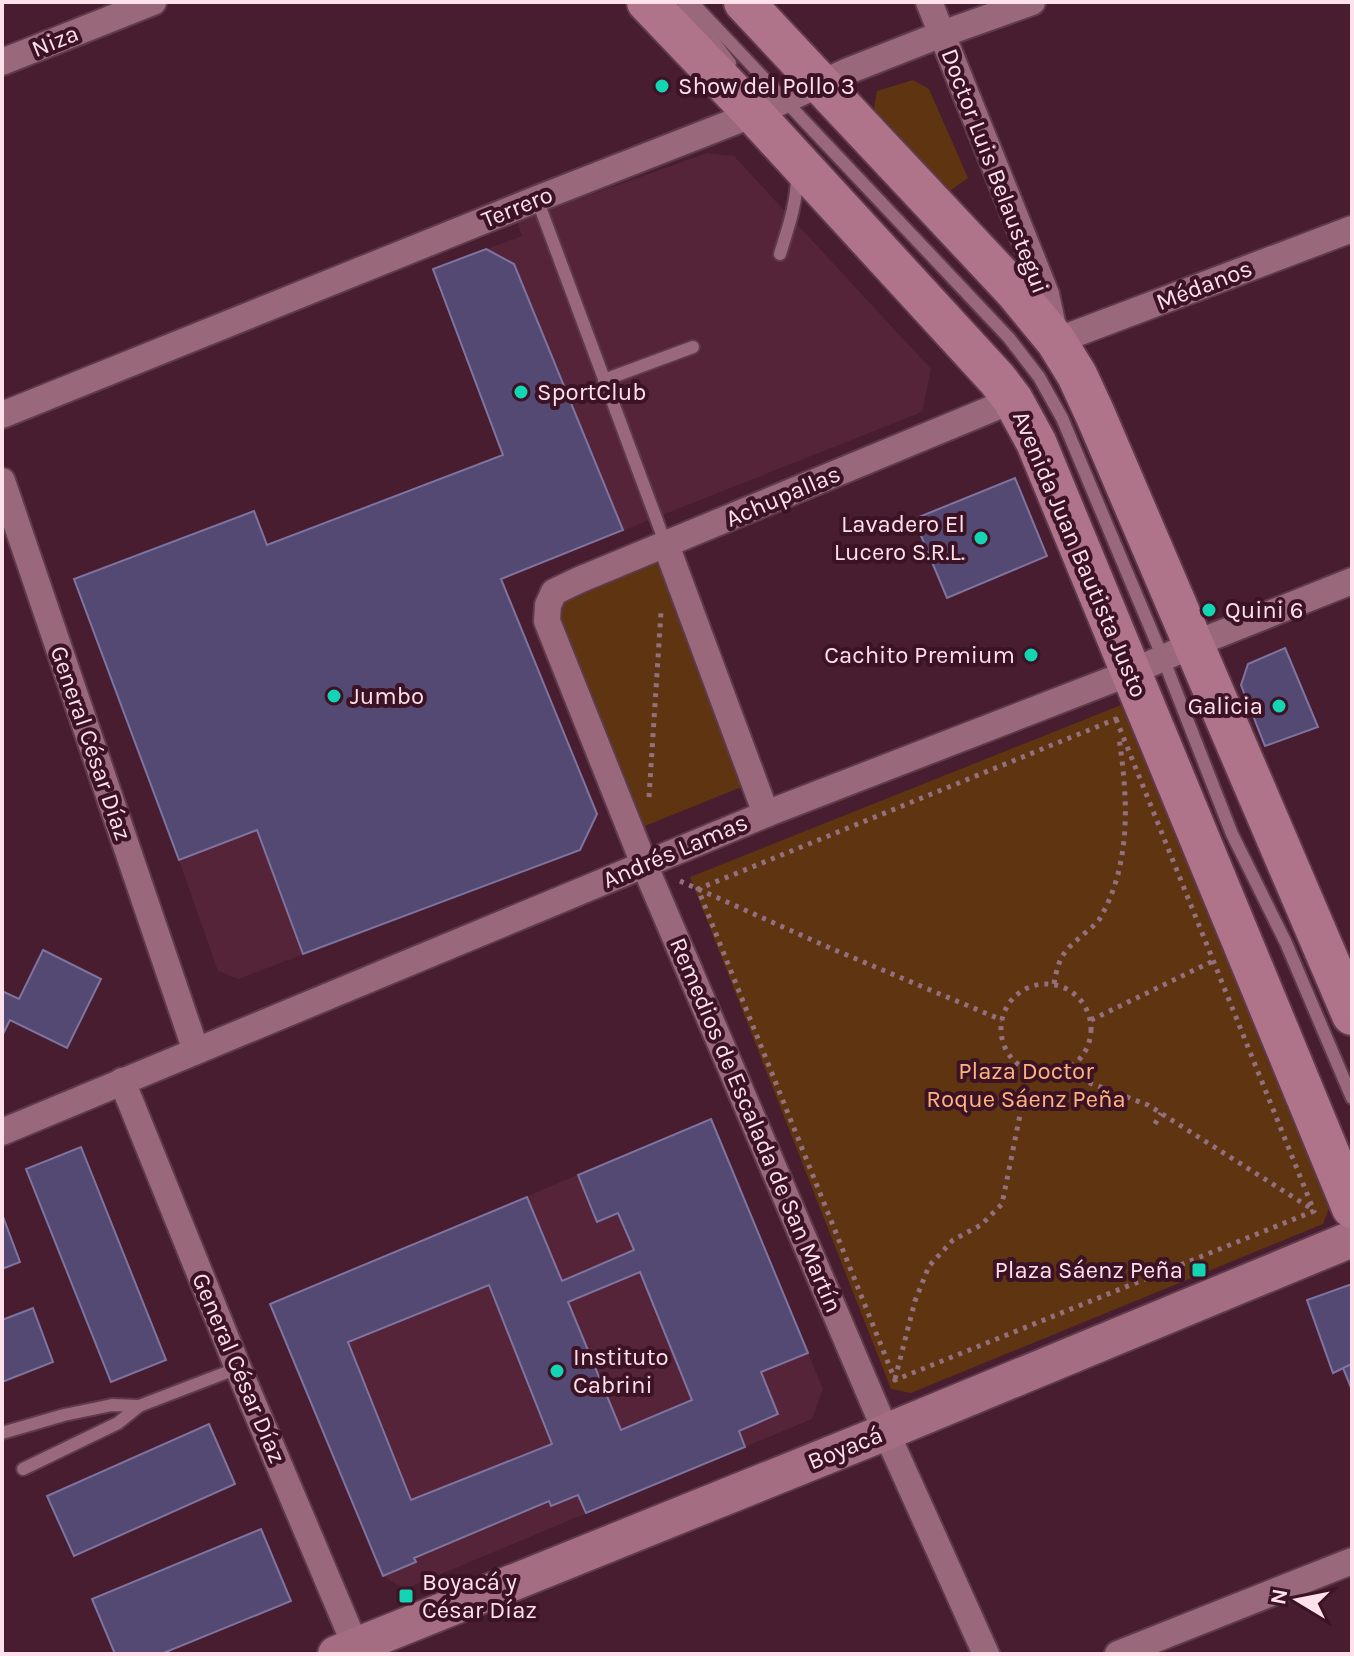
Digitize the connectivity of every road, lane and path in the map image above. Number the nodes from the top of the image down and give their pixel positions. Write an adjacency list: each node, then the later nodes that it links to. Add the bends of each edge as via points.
1 (153, 2): 9 (street, Niza)
2 (647, 2): 11 (main road, Avenida Juan Bautista Justo)
3 (683, 2): 11 (lane)
4 (692, 2): 11 (lane)
5 (744, 2): 10 (main road, Avenida Juan Bautista Justo)
6 (929, 2): 8 (street, Doctor Luis Belaustegui)
7 (1032, 2): 8 (street, Terrero)
8 (942, 34): 10 (street, Terrero); 16 (street, Doctor Luis Belaustegui, via 1046,294)
9 (2, 62)
10 (819, 84): 11 (street, Terrero); 16 (main road, Avenida Juan Bautista Justo)
11 (769, 107): 12 (main road, Avenida Juan Bautista Justo); 13 (street, Terrero); 26 (lane, via 1009,338 1039,377 1062,418)
12 (797, 161): 15 (lane, via 797,192); 19 (main road, Avenida Juan Bautista Justo)
13 (537, 199): 18 (lane); 20 (street, Terrero)
14 (1352, 229): 16 (street, Médanos)
15 (780, 254)
16 (1056, 341): 26 (main road, Avenida Juan Bautista Justo, via 1095,414)
17 (693, 347): 18 (lane)
18 (604, 380): 22 (lane)
19 (1013, 400): 22 (street, Achupallas); 26 (main road, Avenida Juan Bautista Justo)
20 (2, 415)
21 (2, 481): 37 (street, General César Díaz)
22 (666, 545): 24 (street, Achupallas); 29 (street)
23 (1352, 581): 26 (street, Andrés Lamas)
24 (554, 592): 30 (street, Remedios de Escalada de San Martín, via 547,621)
25 (661, 609): 28 (path)
26 (1162, 658): 27 (path); 29 (street, Andrés Lamas); 34 (main road, Avenida Juan Bautista Justo); 41 (lane, via 1232,834 1286,943); 45 (main road, Avenida Juan Bautista Justo)
27 (1116, 719): 31 (path); 32 (path); 33 (path, via 1127,817 1124,853 1097,923 1058,962)
28 (648, 800)
29 (766, 814): 30 (street, Andrés Lamas)
30 (644, 864): 31 (path); 37 (street, Andrés Lamas); 50 (street, Remedios de Escalada de San Martín)
31 (698, 889): 35 (path); 48 (path)
32 (1213, 961): 36 (path); 45 (path)
33 (1054, 984): 35 (path, via 1021,991); 36 (path, via 1084,1003)
34 (1352, 1015)
35 (1002, 1020): 38 (path, via 1002,1039 1011,1057)
36 (1091, 1020): 39 (path, via 1086,1051)
37 (196, 1051): 40 (street, Andrés Lamas)
38 (1026, 1069): 39 (path); 48 (path, via 1002,1204 981,1225 953,1240 929,1266)
39 (1061, 1072): 42 (path)
40 (122, 1081): 44 (street, Andrés Lamas); 47 (street, General César Díaz)
41 (1352, 1098)
42 (1161, 1113): 43 (path); 45 (path)
43 (1155, 1124)
44 (2, 1132)
45 (1329, 1210): 48 (path)
46 (1352, 1239): 50 (street, Boyacá)
47 (238, 1368): 49 (lane); 54 (street, General César Díaz)
48 (895, 1380): 50 (path)
49 (139, 1406): 51 (lane, via 112,1405); 52 (lane, via 118,1423)
50 (886, 1432): 54 (street, Boyacá); 55 (street, Remedios de Escalada de San Martín)
51 (2, 1433)
52 (23, 1469)
53 (1352, 1561): 56 (street)
54 (350, 1651)
55 (986, 1654)
56 (1118, 1654)

